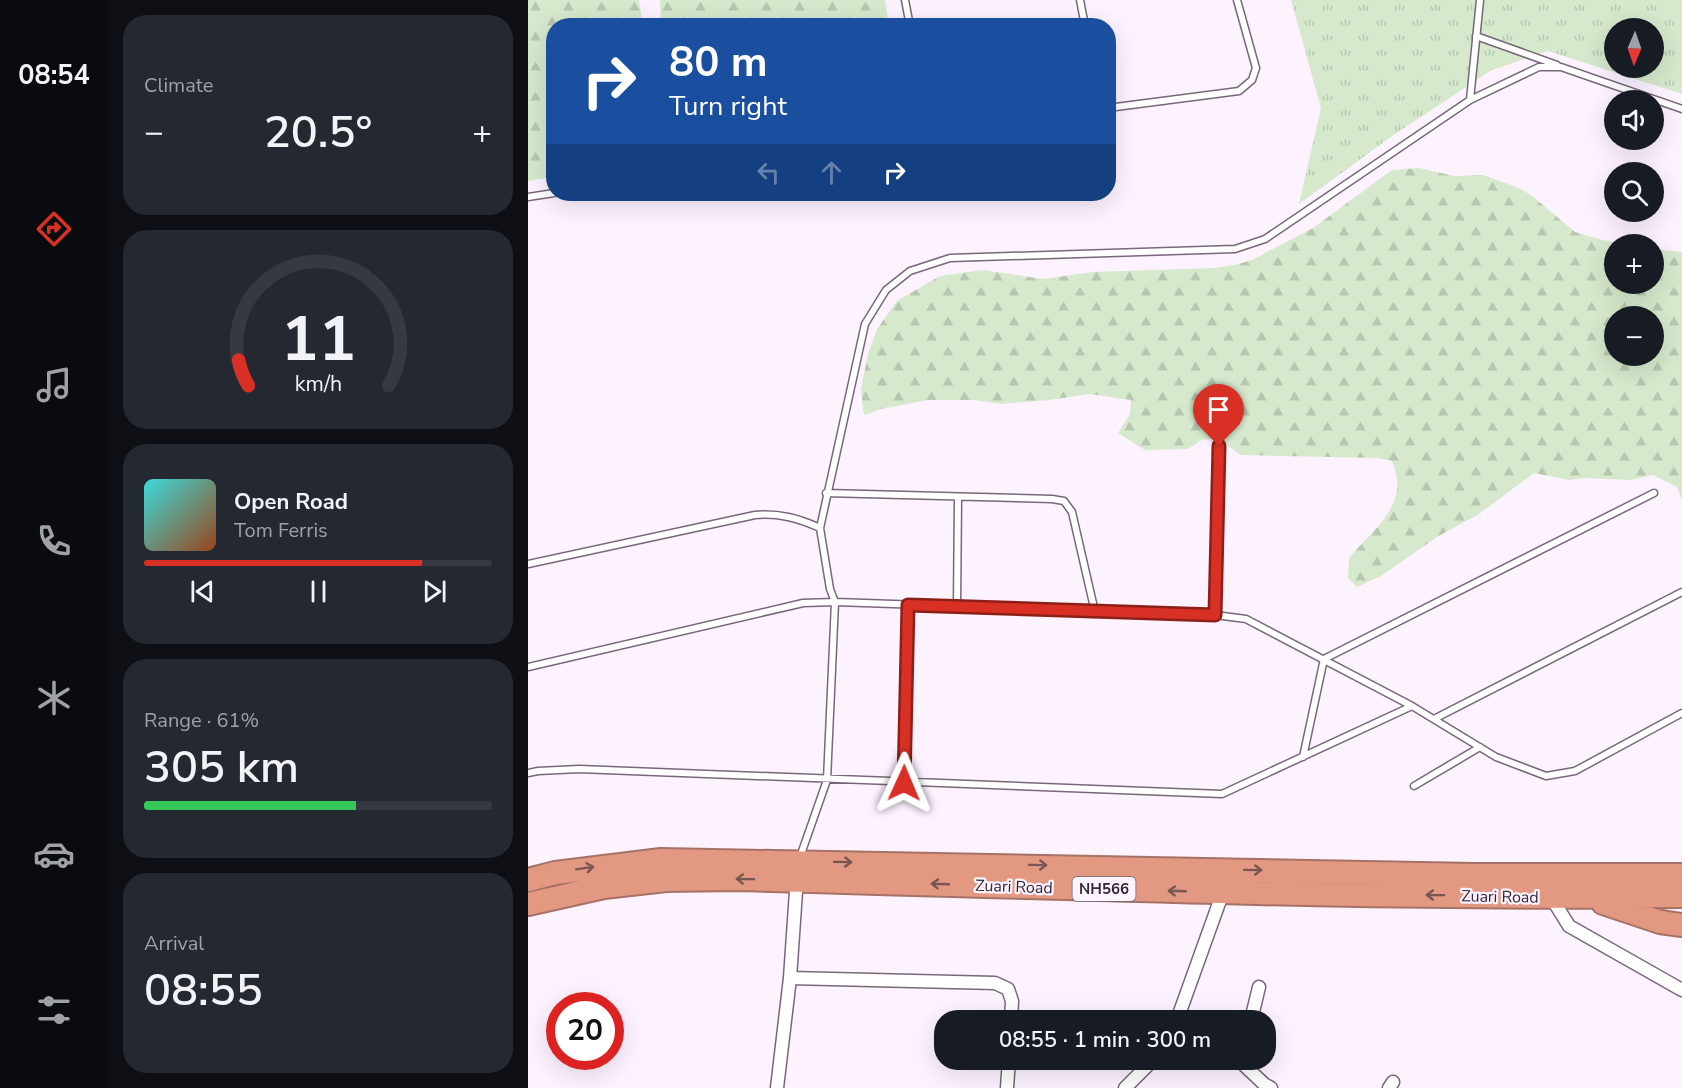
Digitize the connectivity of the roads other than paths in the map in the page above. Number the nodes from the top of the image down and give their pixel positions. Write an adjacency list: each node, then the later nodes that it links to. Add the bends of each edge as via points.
1 (905, 0): 5 (lane)
2 (1080, 0): 6 (lane)
3 (1237, 0): 10 (lane, via 1256,68 1252,80 1239,91)
4 (1480, 0): 7 (lane)
5 (908, 18)
6 (1083, 18)
7 (1476, 36): 8 (lane); 9 (lane)
8 (1561, 66): 9 (lane, via 1539,67); 11 (lane)
9 (1470, 100): 15 (lane, via 1265,239 1235,249 950,258 910,271 886,290 865,324)
10 (1116, 107)
11 (1682, 109)
12 (546, 194): 13 (lane)
13 (528, 197)
14 (1219, 446): 25 (lane)
15 (826, 493): 17 (lane); 18 (lane)
16 (1654, 493): 26 (lane)
17 (958, 497): 23 (lane); 24 (lane, via 1064,501 1072,512)
18 (820, 528): 19 (lane, via 801,519 755,515); 21 (lane)
19 (528, 564)
20 (1682, 592): 30 (lane)
21 (835, 602): 22 (lane); 27 (lane, via 803,603); 34 (lane)
22 (908, 605): 23 (lane); 35 (lane)
23 (957, 607): 24 (lane)
24 (1095, 612): 25 (lane)
25 (1215, 615): 26 (lane, via 1246,619)
26 (1324, 659): 28 (lane); 32 (lane)
27 (528, 667)
28 (1412, 706): 30 (lane); 32 (lane)
29 (1682, 713): 31 (lane, via 1575,771 1546,776)
30 (1434, 719): 31 (lane)
31 (1480, 747): 36 (lane)
32 (1303, 757): 35 (lane, via 1222,794)
33 (528, 773): 34 (lane, via 579,770)
34 (826, 780): 35 (lane); 38 (lane)
35 (904, 783)
36 (1414, 786)
37 (1682, 862): 41 (highway, via 1613,864 1602,867)
38 (798, 871): 40 (highway, Zuari Road / NH566, one-way to 38, via 662,860); 41 (highway, Zuari Road / NH566, one-way to 41); 42 (highway, Zuari Road / NH566, one-way to 38); 45 (highway, Zuari Road / NH566, one-way to 45, via 604,887); 47 (street)
39 (1682, 875): 41 (highway, Zuari Road / NH566)
40 (528, 880)
41 (1588, 886): 43 (highway, Zuari Road / NH566); 44 (highway, Zuari Road / NH566); 46 (highway, via 1660,922)
42 (1223, 892): 44 (highway, Zuari Road / NH566, one-way to 42); 51 (street)
43 (1682, 896)
44 (1551, 897): 49 (street, via 1569,926)
45 (528, 904)
46 (1682, 925)
47 (790, 978): 50 (street, via 995,983 1008,989); 56 (street)
48 (1259, 987): 52 (street)
49 (1682, 990)
50 (1012, 1010)
51 (1181, 1010)
52 (1253, 1010)
53 (1008, 1070): 57 (street)
54 (1143, 1070): 58 (street)
55 (1250, 1070): 59 (street)
56 (777, 1088)
57 (1007, 1088)
58 (1125, 1088)
59 (1271, 1088)

